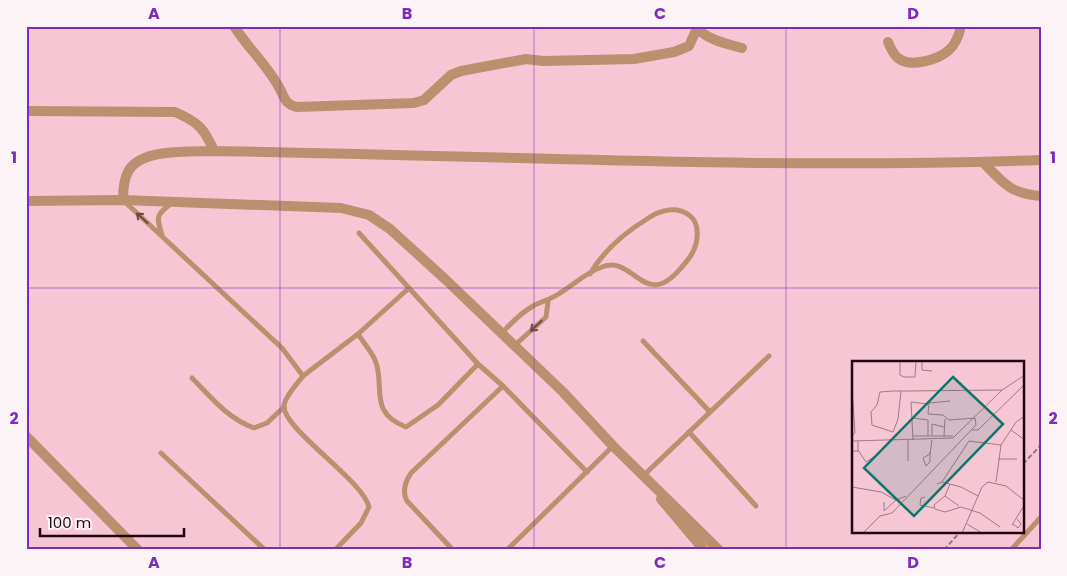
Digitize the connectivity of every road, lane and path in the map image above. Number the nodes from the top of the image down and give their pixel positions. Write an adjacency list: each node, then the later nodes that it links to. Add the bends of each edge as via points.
1 (234, 26): 3 (street, via 244,43 272,74 286,101 297,107 414,103 424,100 446,79 461,71 512,60 634,59 674,52 689,46)
2 (961, 26): 4 (street, via 958,38 948,52 920,62 899,59)
3 (696, 27): 5 (street, via 717,42)
4 (888, 42)
5 (742, 48)
6 (26, 111): 7 (street, via 175,112 194,120 206,132)
7 (214, 151): 9 (street, via 748,163); 11 (street, via 158,154 144,158 130,169 124,183)
8 (1041, 160): 9 (street)
9 (983, 162): 10 (street, via 1013,190)
10 (1041, 196)
11 (123, 200): 12 (street); 13 (street); 15 (lane, one-way to 11)
12 (26, 201)
13 (174, 201): 15 (lane, via 158,215); 19 (street, via 341,208 369,215 390,229)
14 (360, 233): 17 (lane)
15 (162, 235): 25 (lane, via 282,348)
16 (590, 274): 16 (lane, via 601,267 611,266 651,285 664,283 692,254 697,235 694,221 678,210 663,211 649,217 605,252); 18 (lane)
17 (409, 288): 20 (lane); 24 (lane)
18 (548, 302): 19 (lane, via 532,307); 22 (lane, one-way to 22, via 546,317)
19 (501, 333): 22 (street)
20 (358, 334): 24 (lane, via 376,361 378,388 386,413 394,422 406,426 438,405); 25 (lane)
21 (643, 341): 29 (lane)
22 (514, 346): 33 (street)
23 (769, 356): 29 (lane)
24 (478, 364): 27 (lane)
25 (303, 376): 28 (lane)
26 (192, 378): 28 (lane, via 224,412 254,428 267,423)
27 (502, 386): 36 (lane); 45 (lane, via 407,479 404,495 407,501)
28 (284, 407): 44 (lane, via 304,436 368,502 367,516)
29 (710, 412): 30 (lane)
30 (689, 432): 37 (lane); 39 (lane)
31 (26, 436): 42 (street)
32 (1041, 445): 35 (path)
33 (613, 446): 36 (lane); 37 (street)
34 (161, 453): 43 (lane)
35 (1024, 463)
36 (587, 472): 46 (lane)
37 (644, 475): 38 (street)
38 (658, 488): 47 (street, via 664,504); 48 (street)
39 (756, 506)
40 (1041, 517): 50 (lane)
41 (958, 534): 49 (path)
42 (138, 550)
43 (265, 550)
44 (335, 550)
45 (453, 550)
46 (508, 550)
47 (704, 550)
48 (719, 550)
49 (944, 550)
50 (1011, 550)

